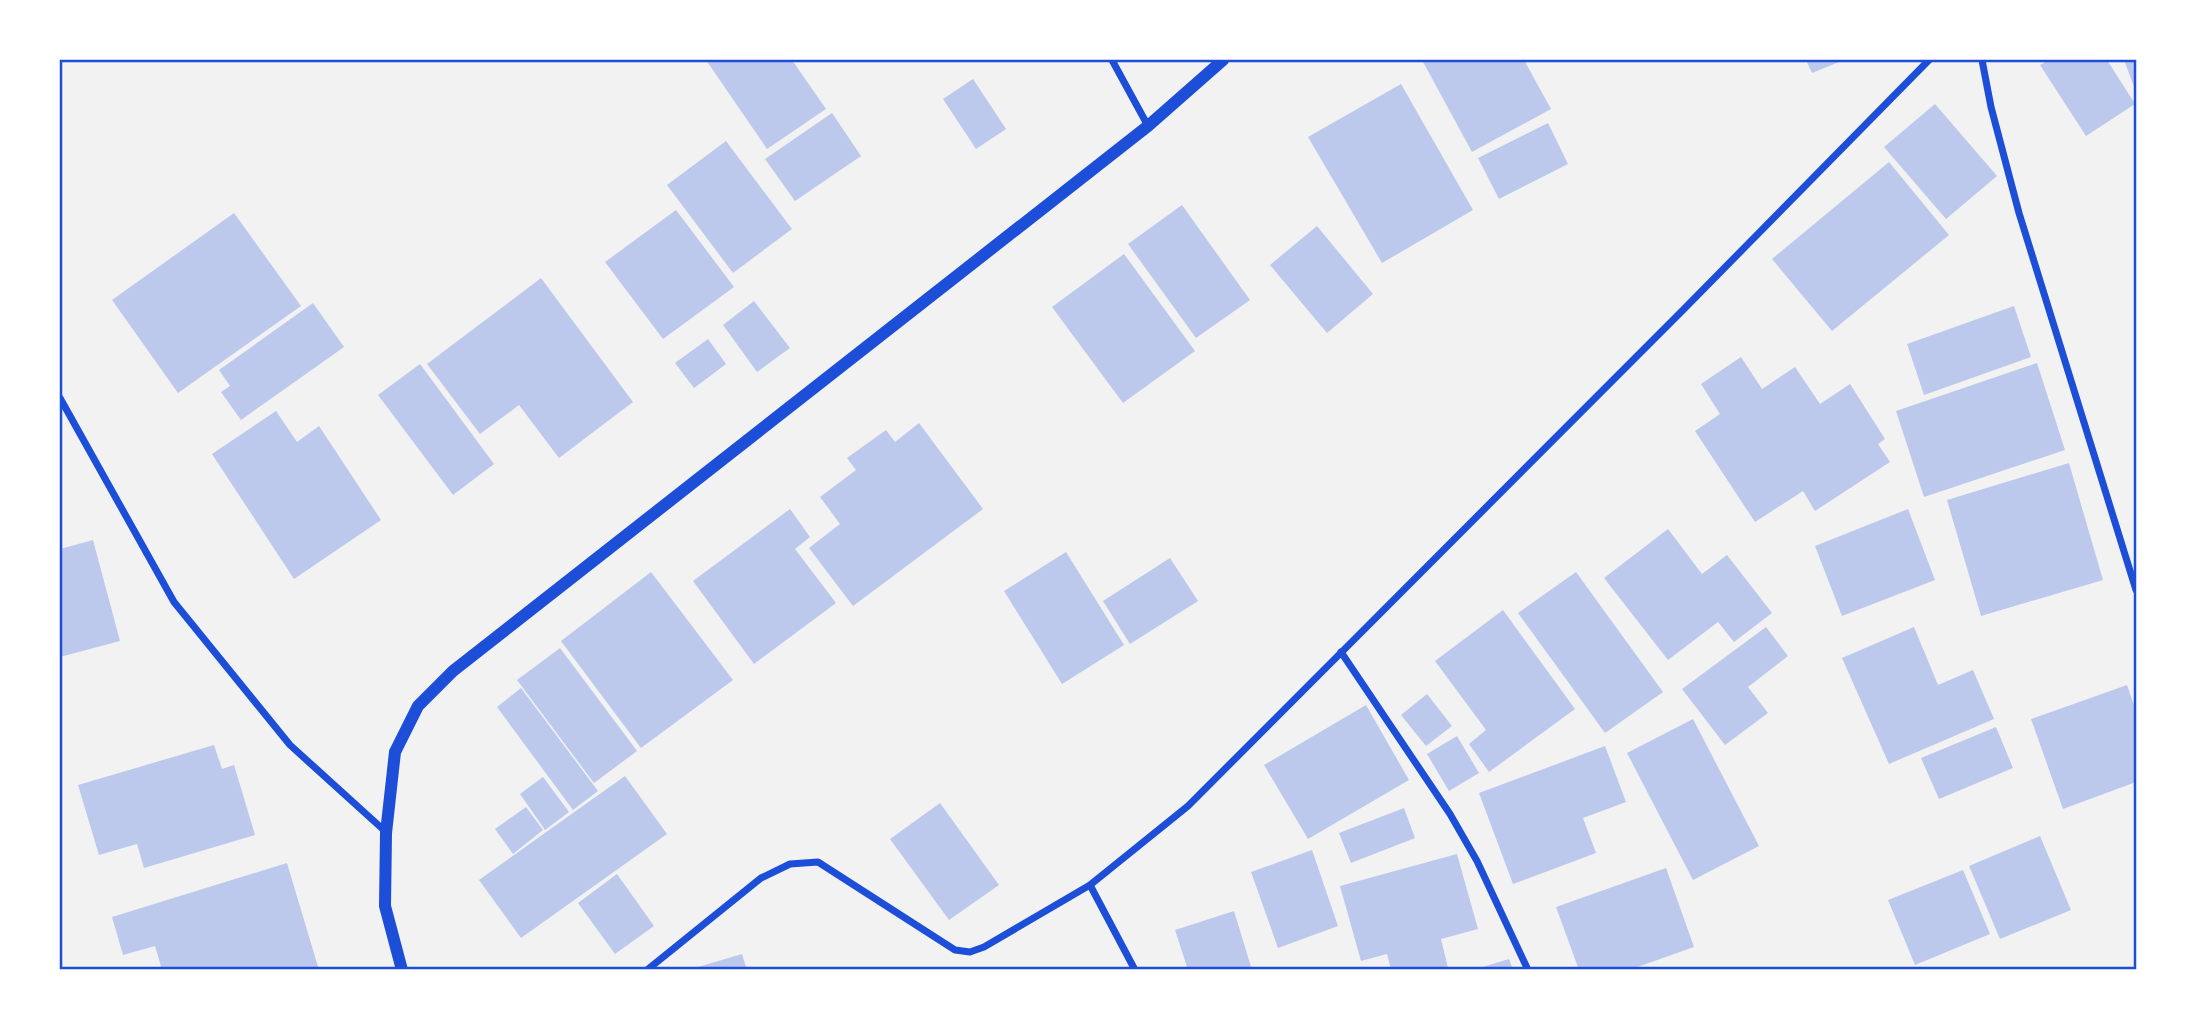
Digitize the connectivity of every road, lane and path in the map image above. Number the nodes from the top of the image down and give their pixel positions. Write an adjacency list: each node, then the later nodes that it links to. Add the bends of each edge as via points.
1 (1112, 60): 5 (street)
2 (1223, 60): 5 (street)
3 (1929, 60): 8 (street)
4 (1982, 60): 7 (street, via 2019,213)
5 (1148, 126): 9 (street, via 453,671 418,706 395,752)
6 (60, 398): 9 (street, via 174,602 290,745)
7 (2137, 590)
8 (1341, 652): 10 (street, via 1188,806); 14 (street, via 1450,814)
9 (386, 832): 11 (street, via 385,906)
10 (1090, 885): 12 (street, via 970,952 956,950 818,862 790,864 761,878); 13 (street)
11 (402, 970)
12 (647, 970)
13 (1135, 970)
14 (1528, 970)

